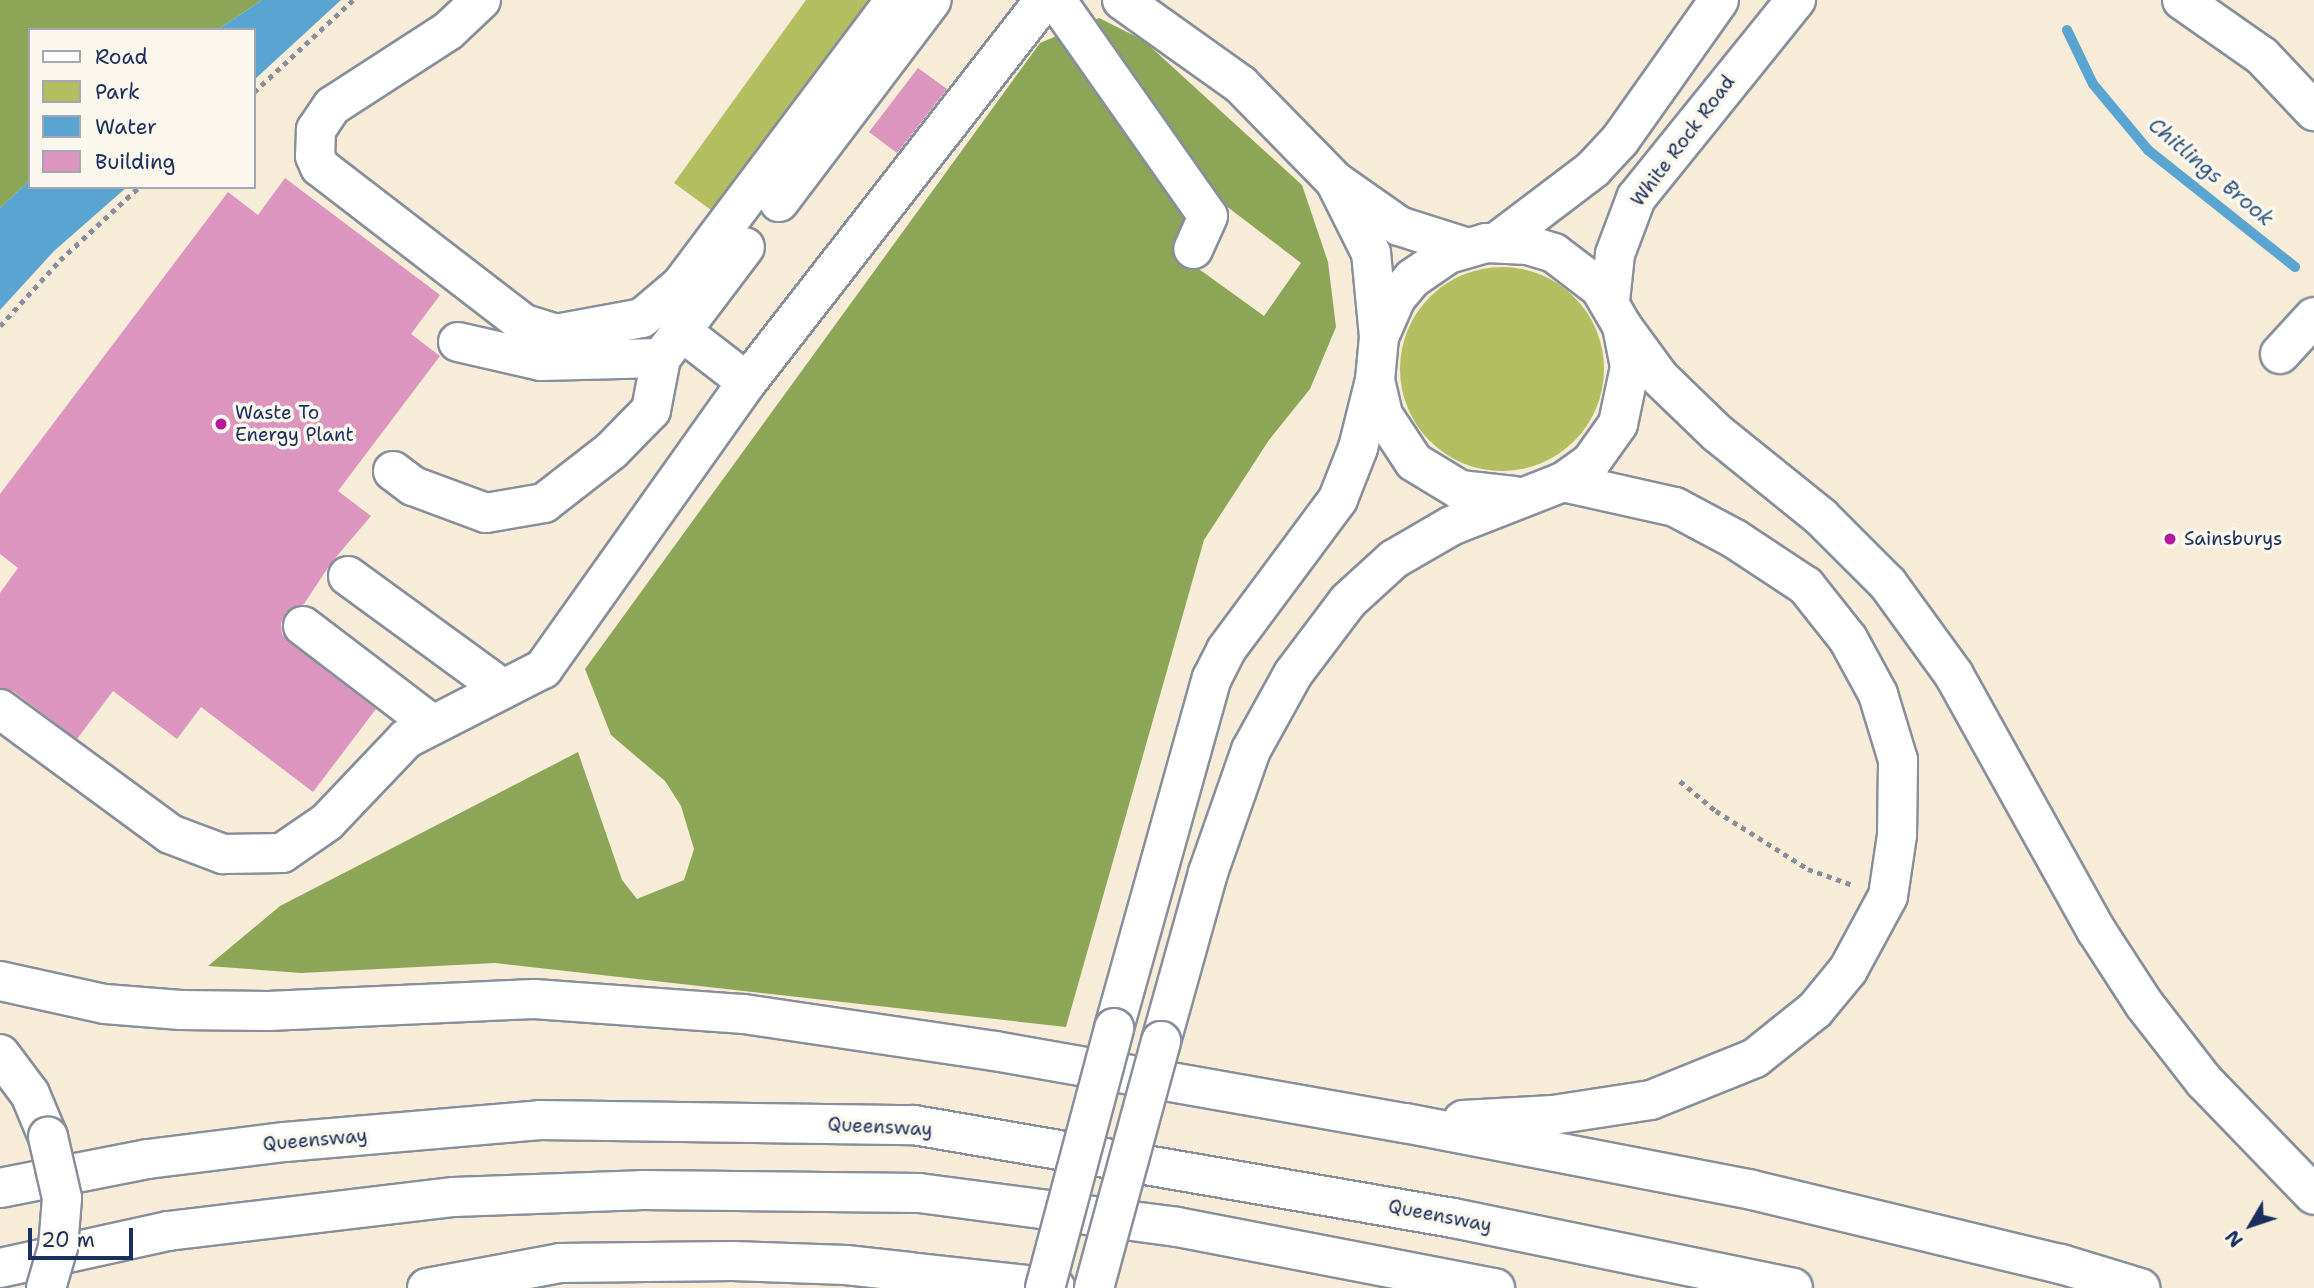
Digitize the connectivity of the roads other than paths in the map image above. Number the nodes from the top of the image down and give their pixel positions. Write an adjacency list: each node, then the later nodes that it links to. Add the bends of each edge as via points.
1 (481, 0): 2 (main road, via 448,31 332,106 316,130 315,156 320,167 524,324 556,334 642,318 681,285)
2 (895, 0)
3 (932, 0): 18 (main road)
4 (1044, 0): 21 (main road)
5 (1056, 0): 13 (main road, via 1208,216)
6 (1122, 0): 11 (main road, via 1241,85)
7 (1718, 0): 12 (main road, via 1620,140 1593,169)
8 (1796, 0): 14 (main road, White Rock Road, via 1636,198 1615,254)
9 (2182, 0): 10 (main road, via 2262,56)
10 (2314, 111)
11 (1335, 181): 12 (main road, via 1399,226); 16 (main road, via 1371,253)
12 (1483, 245): 14 (main road, via 1554,253 1576,265); 16 (main road, via 1448,254 1413,278 1396,298)
13 (1193, 249)
14 (1616, 313): 23 (main road, White Rock Road, via 1630,367 1618,425 1591,462); 34 (main road, via 1660,378 1707,424 1821,517 1888,584 1954,675 2096,930 2144,1004 2204,1082)
15 (2314, 317): 19 (main road)
16 (1378, 337): 20 (main road)
17 (458, 342): 18 (main road, via 541,361)
18 (671, 345): 21 (main road); 22 (main road, via 651,410 612,450 544,503 486,513 413,486)
19 (2280, 354)
20 (1375, 380): 24 (main road, via 1383,415 1414,462 1460,490); 38 (main road, bridge, via 1358,448 1338,499 1226,650 1212,678)
21 (747, 382): 27 (main road, via 542,668)
22 (393, 471)
23 (1563, 482): 24 (main road); 32 (main road, via 1675,507 1735,539 1806,586 1815,597 1848,639 1878,694 1898,760 1897,835 1888,895 1848,970 1815,1010 1755,1058 1651,1100 1553,1115)
24 (1520, 496): 40 (main road, bridge, via 1451,526 1394,559 1348,601 1293,674 1251,750 1209,873)
25 (348, 576): 27 (main road)
26 (303, 626): 29 (main road)
27 (503, 689): 29 (main road)
28 (0, 709): 29 (main road, via 170,834 223,855 282,853 327,822 406,739)
29 (433, 725)
30 (0, 981): 32 (main road, via 105,1004 181,1010 534,999 744,1014 995,1051)
31 (0, 1054): 36 (main road, bridge, via 30,1094 48,1137 62,1198 58,1247)
32 (1405, 1123): 43 (main road, via 1752,1190 2061,1264)
33 (0, 1188): 42 (main road, Queensway, via 148,1159 540,1120 914,1125 1453,1217)
34 (2314, 1195)
35 (0, 1268): 41 (main road, via 168,1231 454,1197 643,1190 919,1193 1177,1227)
36 (46, 1288)
37 (427, 1288): 39 (main road, via 560,1263 733,1261 846,1265)
38 (1045, 1288)
39 (1056, 1288)
40 (1094, 1288)
41 (1494, 1288)
42 (1793, 1288)
43 (2140, 1288)

